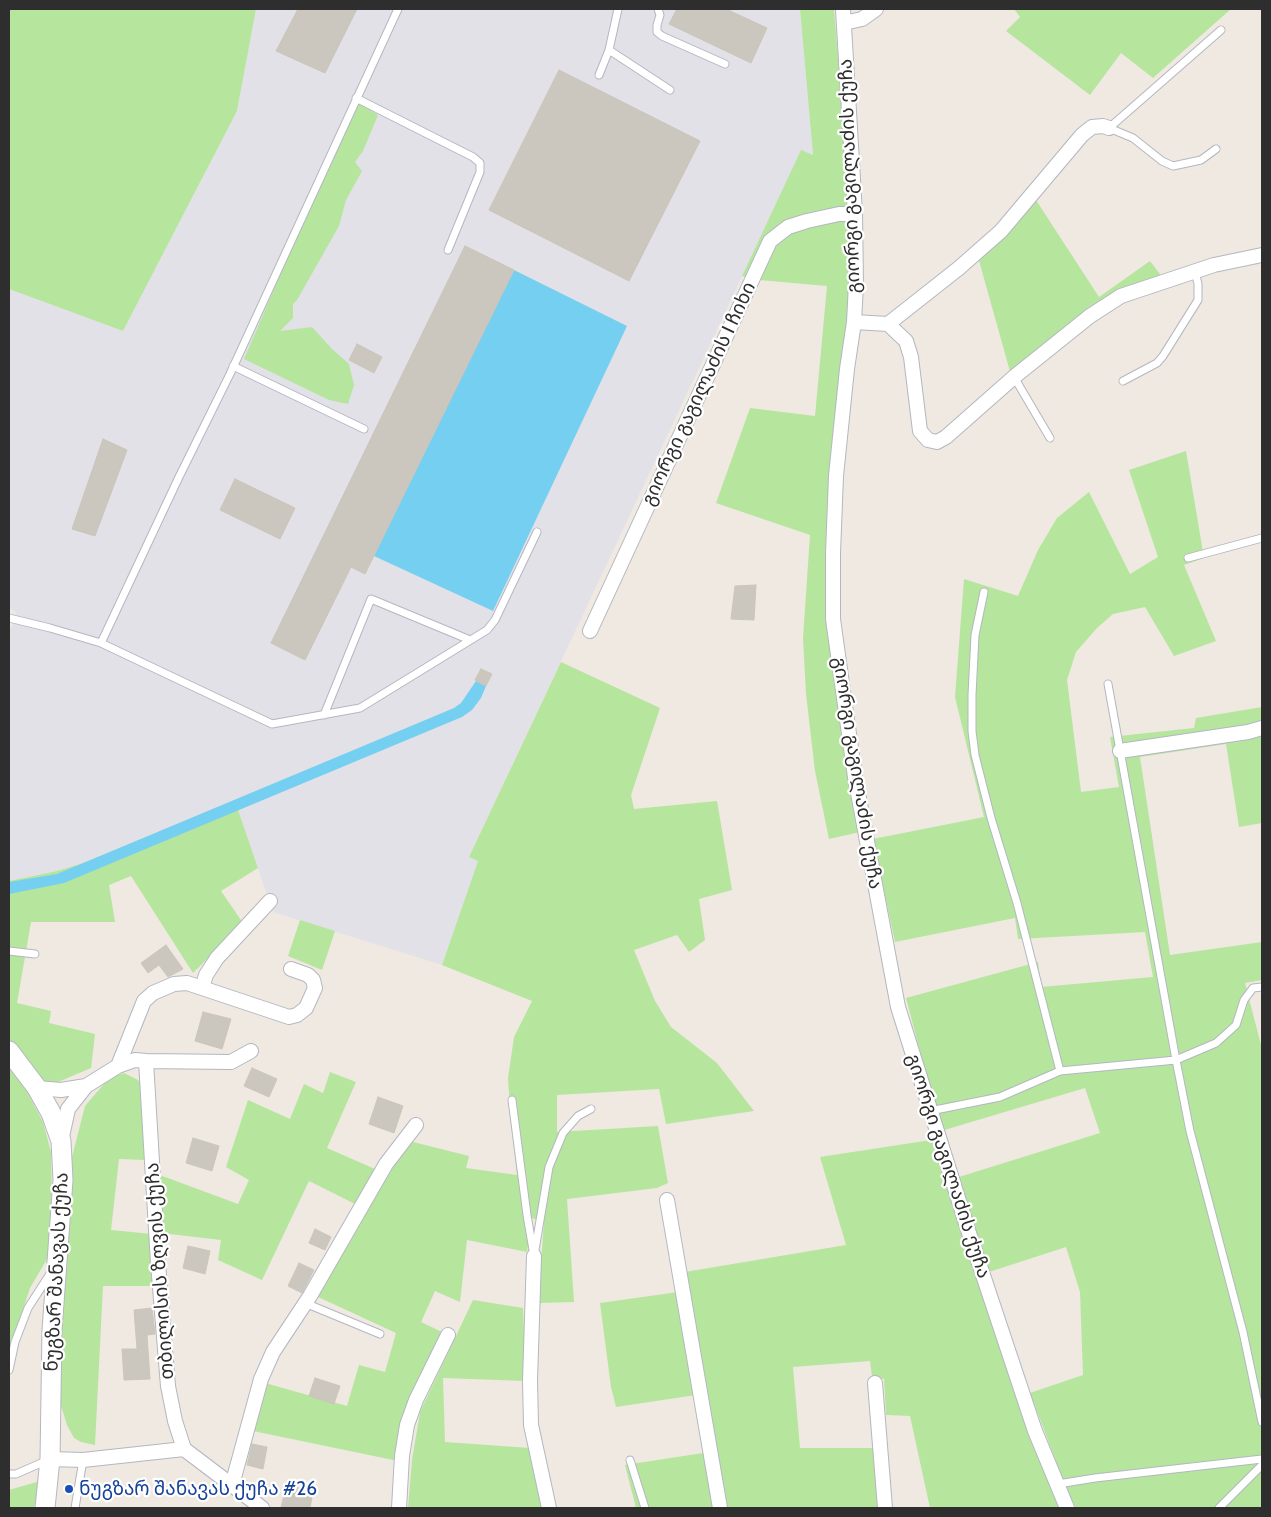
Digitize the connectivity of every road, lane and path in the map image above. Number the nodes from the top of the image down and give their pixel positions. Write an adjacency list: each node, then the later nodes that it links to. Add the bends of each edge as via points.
1 (398, 9): 11 (lane)
2 (618, 9): 7 (lane)
3 (658, 9): 8 (lane, via 658,32 662,36)
4 (876, 9): 5 (street, via 862,19)
5 (843, 16): 14 (street, გიორგი გაგილაძის ქუჩა)
6 (1221, 30): 12 (lane)
7 (609, 50): 9 (lane); 10 (lane)
8 (725, 64)
9 (598, 75)
10 (670, 90)
11 (356, 98): 15 (lane, via 480,163 480,172); 20 (lane)
12 (1109, 128): 13 (lane, via 1133,138 1173,166 1200,160); 19 (street, via 1092,127 1082,135 1001,231 960,268)
13 (1216, 149)
14 (855, 214): 18 (street, გიორგი გაგილაძის ქუჩა); 30 (street, გიორგი გაგილაძის I ჩიხი, via 839,214 788,227 770,241)
15 (448, 250)
16 (1262, 255): 17 (street)
17 (1195, 271): 21 (street, via 1121,296 1090,316); 22 (lane, via 1198,300 1163,356 1157,363)
18 (854, 322): 19 (street); 53 (street, გიორგი გაგილაძის ქუჩა, via 836,476 833,619 855,777 898,1007)
19 (888, 324): 21 (street, via 906,341 920,431 928,440 937,442 946,437)
20 (233, 366): 23 (lane); 32 (lane)
21 (1014, 377): 24 (lane)
22 (1123, 382)
23 (364, 429)
24 (1050, 438)
25 (537, 532): 31 (lane, via 495,620)
26 (1262, 538): 27 (lane)
27 (1188, 558)
28 (984, 592): 48 (lane, via 975,635 972,732 991,818 1017,903)
29 (9, 618): 32 (lane)
30 (590, 631)
31 (470, 640): 34 (lane, via 360,708); 34 (lane, via 371,599)
32 (101, 643): 34 (lane, via 272,724)
33 (1108, 684): 36 (lane)
34 (324, 714)
35 (1262, 728): 36 (street)
36 (1120, 751): 45 (lane)
37 (270, 901): 42 (street, via 217,958)
38 (9, 951): 39 (lane)
39 (35, 954)
40 (291, 969): 42 (street, via 308,975 314,988 306,1008 289,1017)
41 (1262, 987): 45 (lane, via 1253,988 1244,1000 1236,1025 1216,1043)
42 (202, 988): 47 (street, via 187,983 174,984 153,992 144,1001)
43 (9, 1051): 50 (main road, ნუგზარ შანავას ქუჩა)
44 (251, 1051): 46 (street, via 231,1062)
45 (1176, 1060): 48 (lane); 64 (lane, via 1190,1131)
46 (146, 1061): 47 (street, via 135,1060); 65 (street, თბილისის ზღვის ქუჩა, via 168,1386)
47 (118, 1066): 49 (street)
48 (1060, 1071): 53 (lane, via 1000,1097)
49 (86, 1086): 50 (street, via 61,1090); 55 (street, via 68,1109)
50 (37, 1088): 55 (main road, ნუგზარ შანავას ქუჩა)
51 (512, 1100): 57 (lane)
52 (591, 1109): 57 (lane, via 578,1116 563,1133 549,1167)
53 (930, 1111): 72 (street, გიორგი გაგილაძის ქუჩა, via 1035,1431)
54 (416, 1125): 59 (street, via 386,1164)
55 (62, 1142): 58 (main road, ნუგზარ შანავას ქუჩა, via 63,1180)
56 (667, 1200): 80 (street)
57 (534, 1256): 78 (street, via 531,1426)
58 (57, 1263): 62 (lane, via 28,1308); 66 (main road, ნუგზარ შანავას ქუჩა, via 52,1330)
59 (306, 1303): 60 (lane); 73 (street, via 273,1352 260,1379)
60 (380, 1334)
61 (448, 1335): 77 (street, via 407,1425)
62 (9, 1370)
63 (875, 1383): 81 (street)
64 (1262, 1422)
65 (184, 1448): 68 (street); 73 (street)
66 (50, 1459): 68 (street); 71 (lane); 74 (main road, ნუგზარ შანავას ქუჩა)
67 (1262, 1459): 72 (lane)
68 (83, 1460): 75 (lane)
69 (630, 1460): 79 (lane)
70 (1262, 1465): 83 (lane)
71 (9, 1474)
72 (1058, 1484): 82 (street, გიორგი გაგილაძის ქუჩა)
73 (232, 1485): 76 (street)
74 (45, 1508)
75 (75, 1508)
76 (262, 1508)
77 (398, 1508)
78 (549, 1508)
79 (645, 1508)
80 (720, 1508)
81 (885, 1508)
82 (1068, 1508)
83 (1219, 1508)

